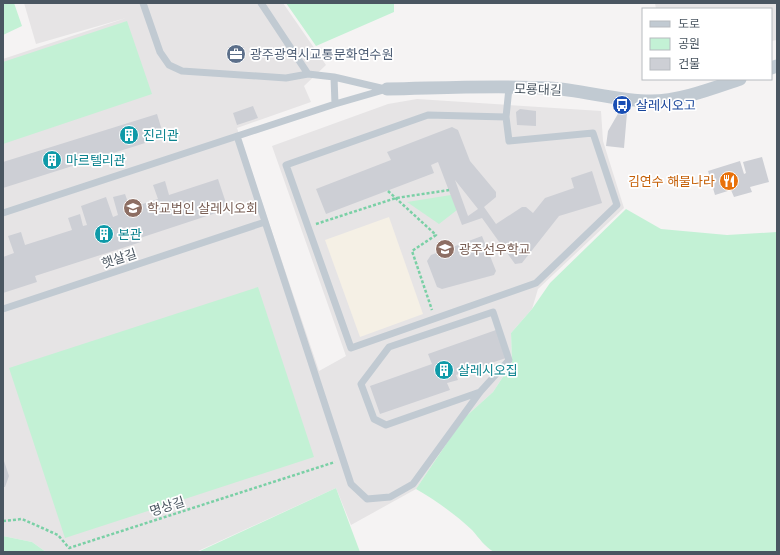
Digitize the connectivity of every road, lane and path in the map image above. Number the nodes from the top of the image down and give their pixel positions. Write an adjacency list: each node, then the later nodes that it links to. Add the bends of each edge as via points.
1 (142, 3): 3 (lane, via 160,52 169,65 182,71 286,78)
2 (261, 3): 3 (lane)
3 (308, 74): 4 (lane)
4 (334, 77): 7 (lane); 8 (lane)
5 (737, 80): 6 (street, 모룡대길, via 678,98 652,101 569,90)
6 (509, 88): 7 (street, 모룡대길); 9 (lane)
7 (387, 89): 8 (lane, 모룡대길)
8 (335, 104): 10 (lane, 모룡대길)
9 (506, 118): 16 (lane, via 428,115 286,165); 18 (lane, via 509,141 593,133 617,205 536,283)
10 (237, 136): 14 (lane, 모룡대길); 15 (lane)
11 (449, 190): 13 (path)
12 (388, 191): 13 (path)
13 (396, 198): 16 (path); 18 (path, via 436,235 412,251)
14 (3, 213)
15 (266, 222): 17 (lane, 햇살길); 20 (lane)
16 (308, 227): 18 (lane, via 351,348)
17 (3, 309)
18 (436, 318)
19 (480, 392): 19 (lane, via 509,360 493,312 389,347 361,384 374,419 386,425); 20 (lane, via 413,484 390,498 367,499 351,484)
20 (343, 459): 21 (path, 명상길, via 70,548 58,535 22,519)
21 (3, 521)

